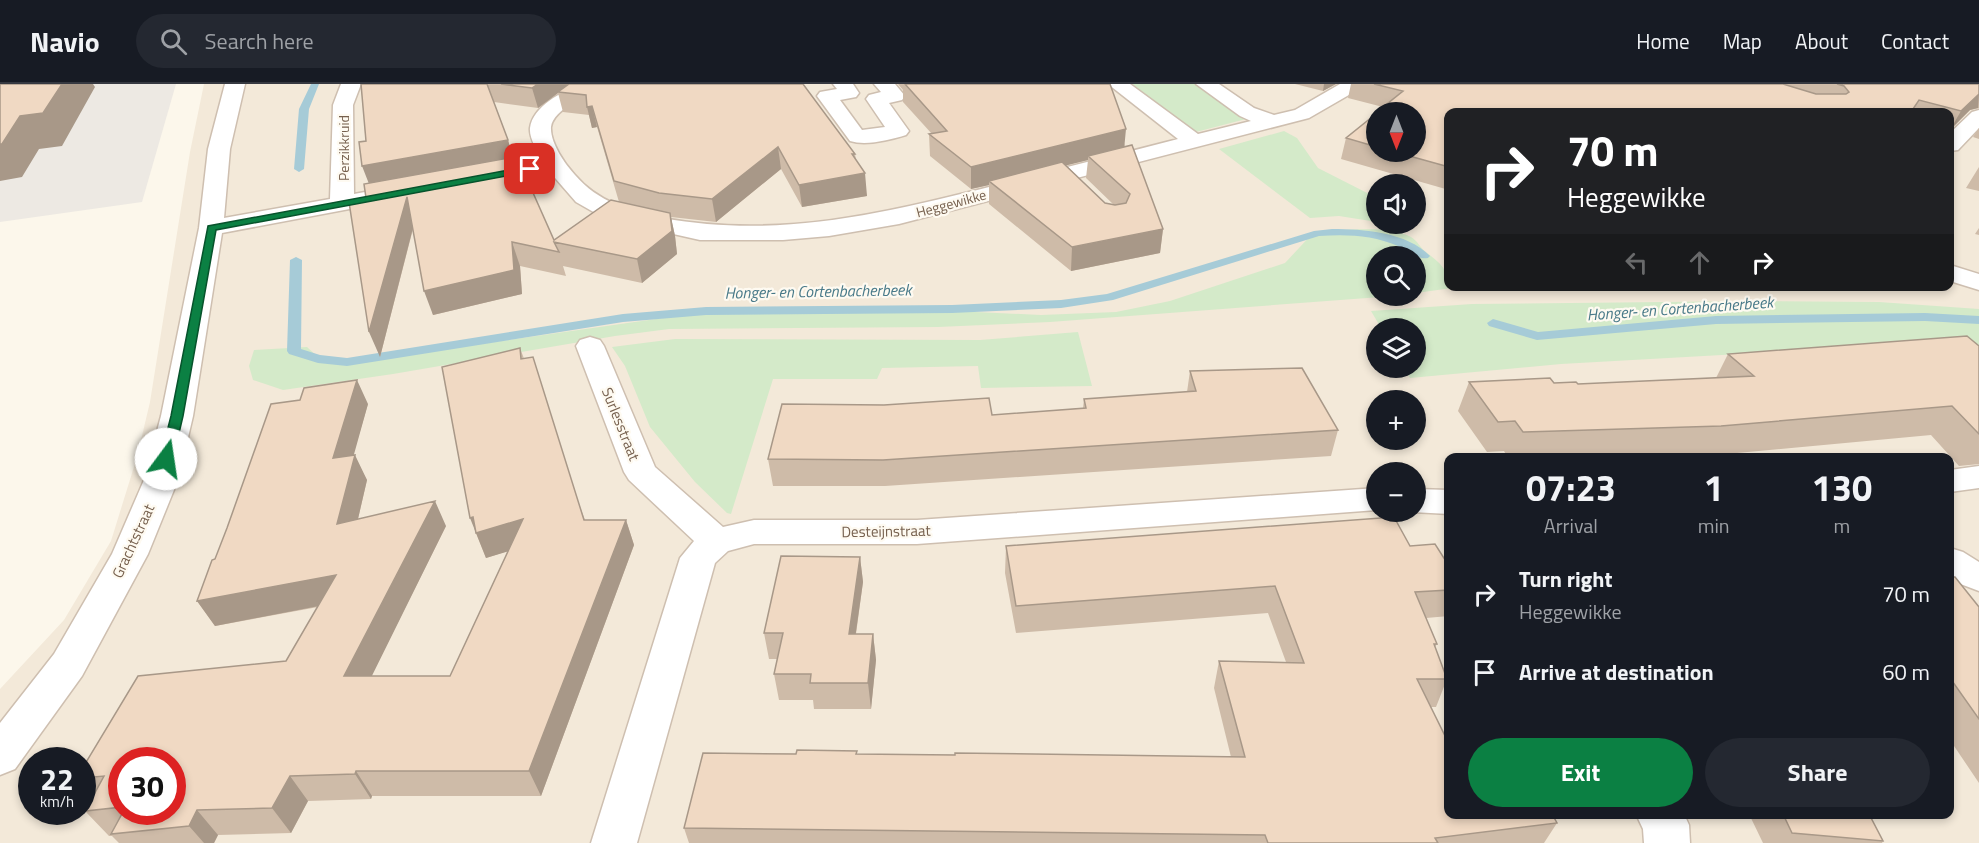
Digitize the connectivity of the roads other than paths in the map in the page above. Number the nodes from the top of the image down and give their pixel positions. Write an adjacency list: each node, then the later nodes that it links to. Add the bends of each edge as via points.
1 (235, 84): 17 (street, Grachtstraat, via 219,149)
2 (592, 84): 13 (street, Heggewikke, via 553,108 542,124 540,132)
3 (843, 84): 4 (street, via 849,93 827,96 857,137 899,131 876,99 895,96)
4 (884, 84)
5 (1118, 84): 11 (street)
6 (1206, 84): 10 (street, via 1247,112)
7 (1354, 84): 10 (street, Heggewikke, via 1302,114)
8 (357, 89): 16 (street, Perzikkruid, via 343,105)
9 (1979, 116): 12 (street)
10 (1271, 121): 11 (street, Heggewikke)
11 (1193, 141): 13 (street, Heggewikke, via 1073,181 841,228 778,234 711,234 645,222 611,211 577,191)
12 (1954, 141)
13 (554, 164): 14 (street)
14 (460, 182)
15 (413, 190): 16 (street)
16 (342, 203): 17 (street)
17 (212, 228): 29 (street, Grachtstraat, via 161,480 130,554 68,665)
18 (1954, 274): 19 (street)
19 (1979, 282)
20 (590, 346): 26 (street, Surlesstraat, via 641,472)
21 (1979, 477): 22 (street)
22 (1954, 480)
23 (1366, 500): 26 (street, Desteijnstraat, via 917,532 754,532)
24 (1426, 501): 25 (street)
25 (1444, 502)
26 (716, 541): 31 (street, via 698,558)
27 (1954, 564): 28 (street)
28 (1979, 578)
29 (0, 756)
30 (1662, 819): 32 (street)
31 (614, 843)
32 (1667, 843)

